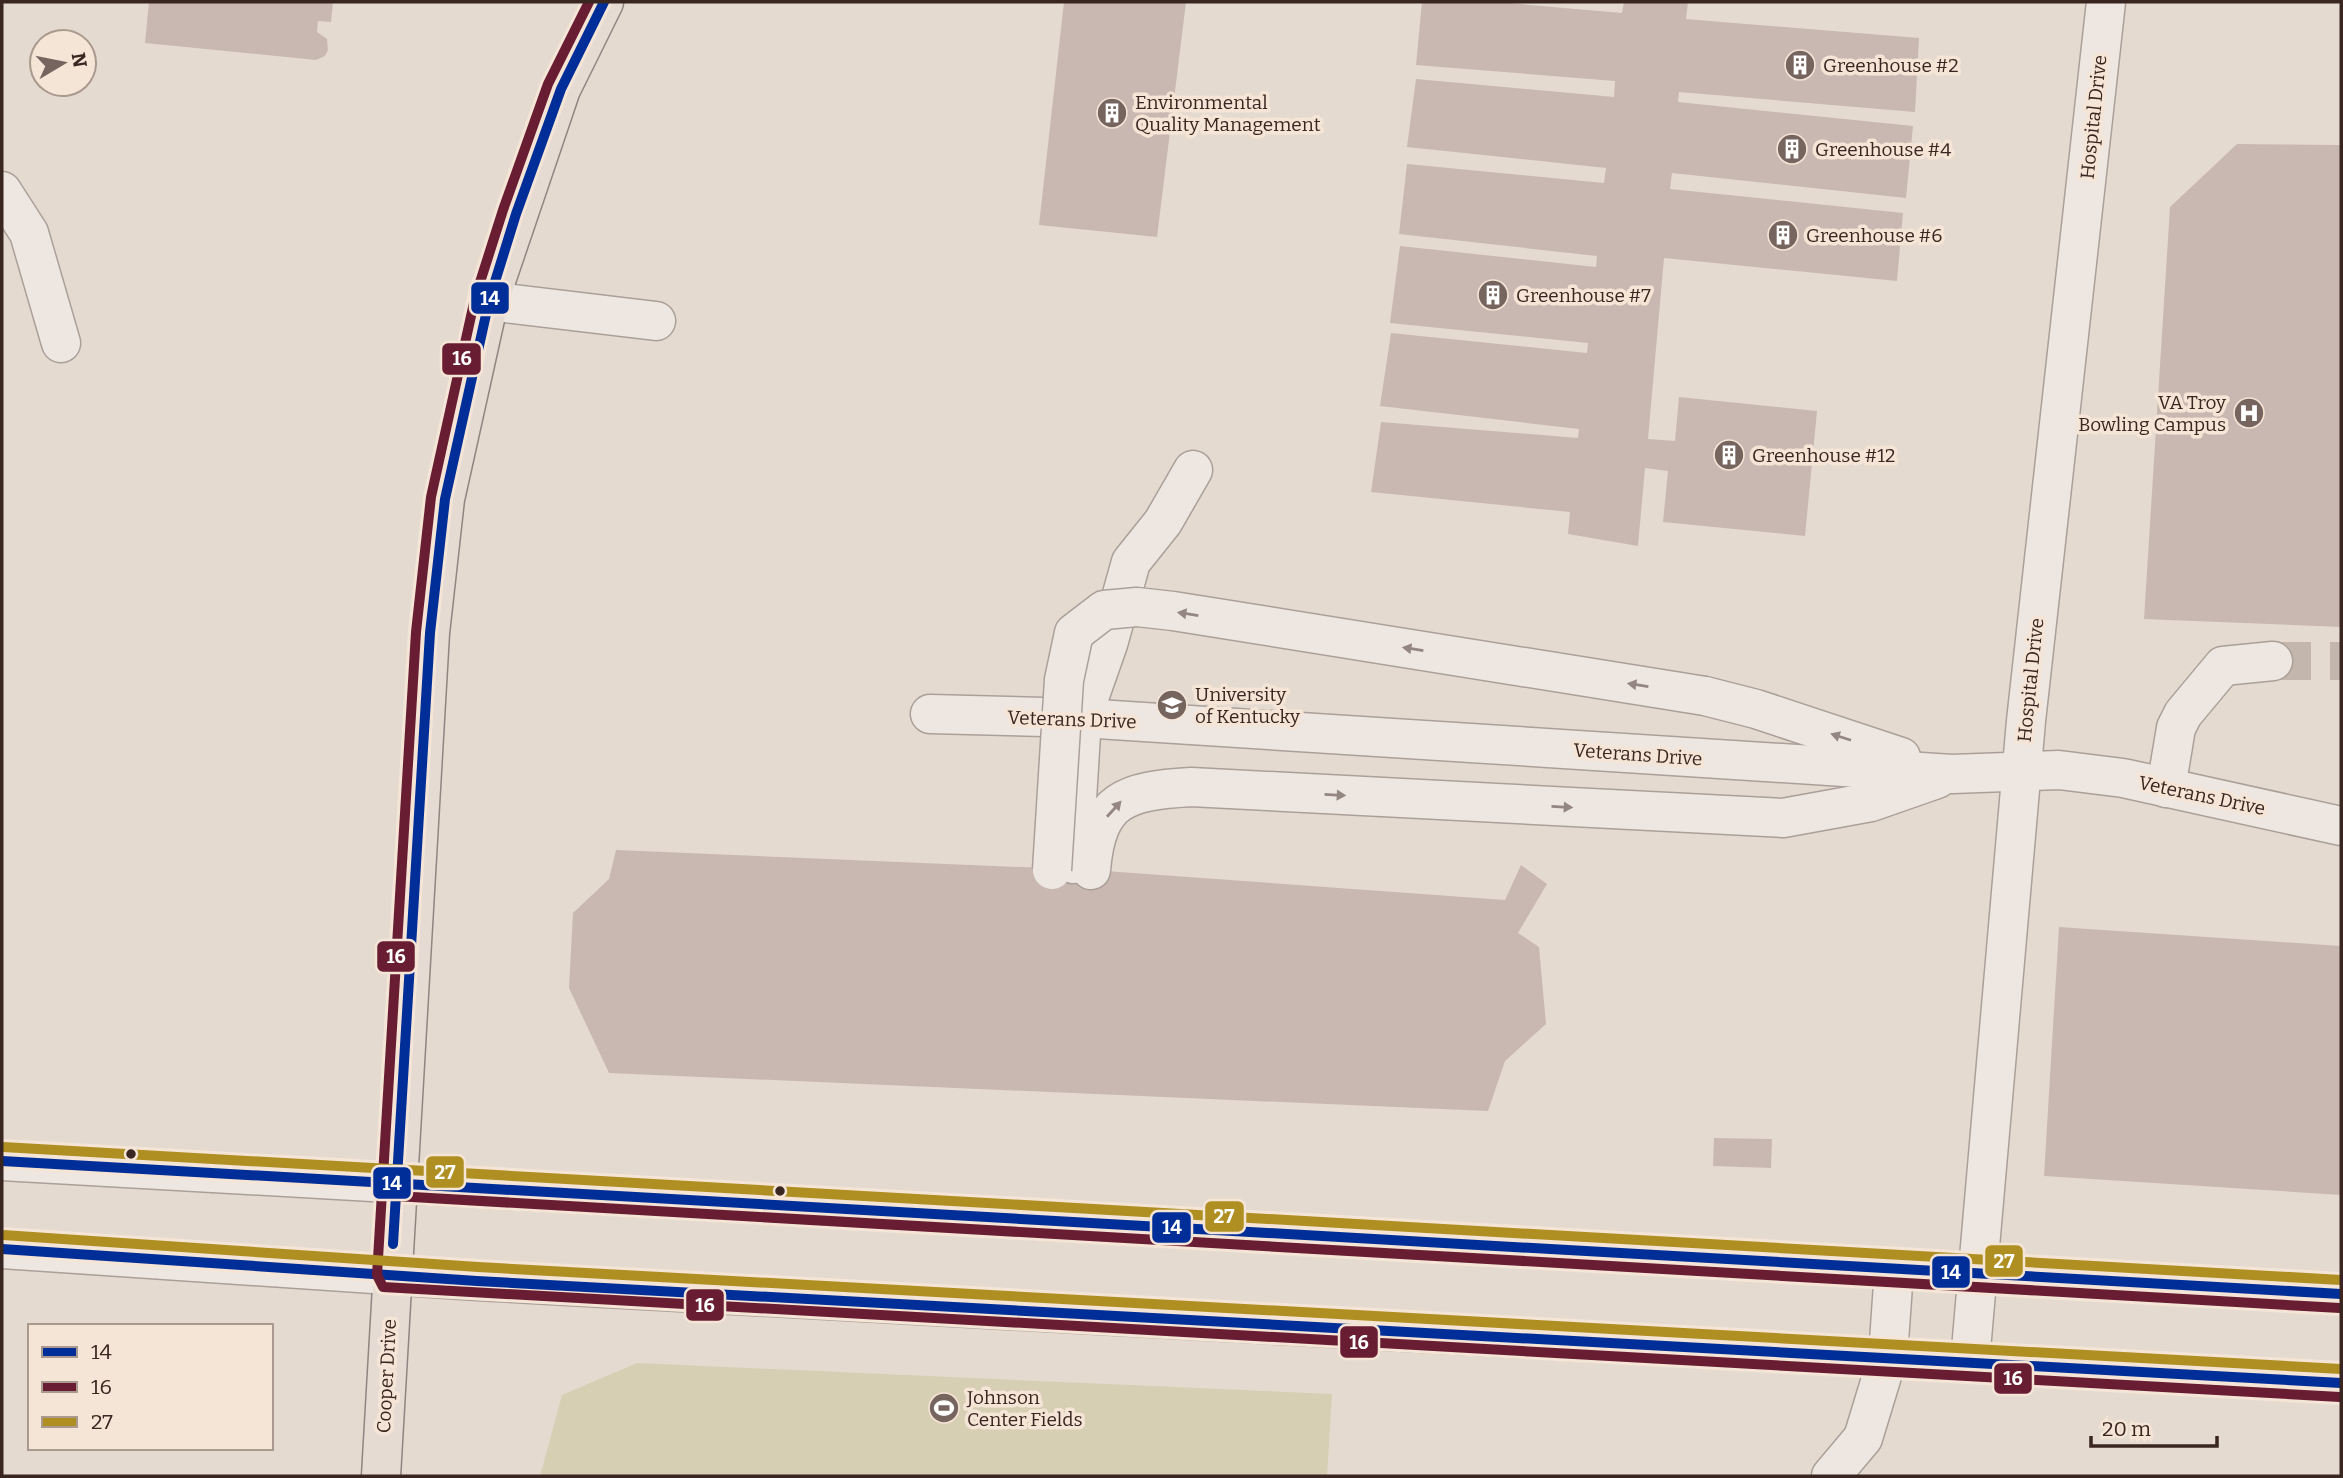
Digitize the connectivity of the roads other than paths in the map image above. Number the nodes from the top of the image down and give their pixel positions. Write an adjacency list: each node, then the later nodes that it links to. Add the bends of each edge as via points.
1 (604, 2): 4 (main road, Cooper Drive, via 561,89)
2 (2106, 2): 11 (street, Hospital Drive)
3 (2, 191): 6 (street, via 29,233)
4 (489, 301): 5 (street); 17 (main road, Cooper Drive, via 445,499 430,633)
5 (656, 321)
6 (61, 342)
7 (1193, 470): 10 (street, via 1163,522 1130,562)
8 (2273, 661): 13 (street, via 2223,666 2176,728)
9 (930, 714): 10 (street, Veterans Drive)
10 (1082, 718): 12 (street, Veterans Drive); 15 (street)
11 (2021, 770): 12 (street, Veterans Drive); 13 (street, Veterans Drive, via 2112,777); 20 (street, Hospital Drive)
12 (1952, 774): 15 (street, one-way to 12, via 1125,796 1151,789 1192,787 1783,818 1871,802); 15 (street, one-way to 15, bridge, via 1705,696 1173,611 1104,610 1074,633 1064,680)
13 (2166, 788): 14 (street, Veterans Drive)
14 (2341, 826)
15 (1072, 870)
16 (2, 1161): 17 (street)
17 (396, 1182): 19 (street); 21 (main road, Cooper Drive)
18 (2, 1249): 21 (street)
19 (1894, 1270): 20 (street); 23 (street)
20 (1976, 1275): 22 (street); 24 (street, Hospital Drive)
21 (391, 1276): 23 (street); 26 (main road, Cooper Drive)
22 (2341, 1294)
23 (1888, 1356): 24 (street); 27 (street, via 1863,1438)
24 (1970, 1361): 25 (street)
25 (2341, 1383)
26 (381, 1476)
27 (1831, 1476)

